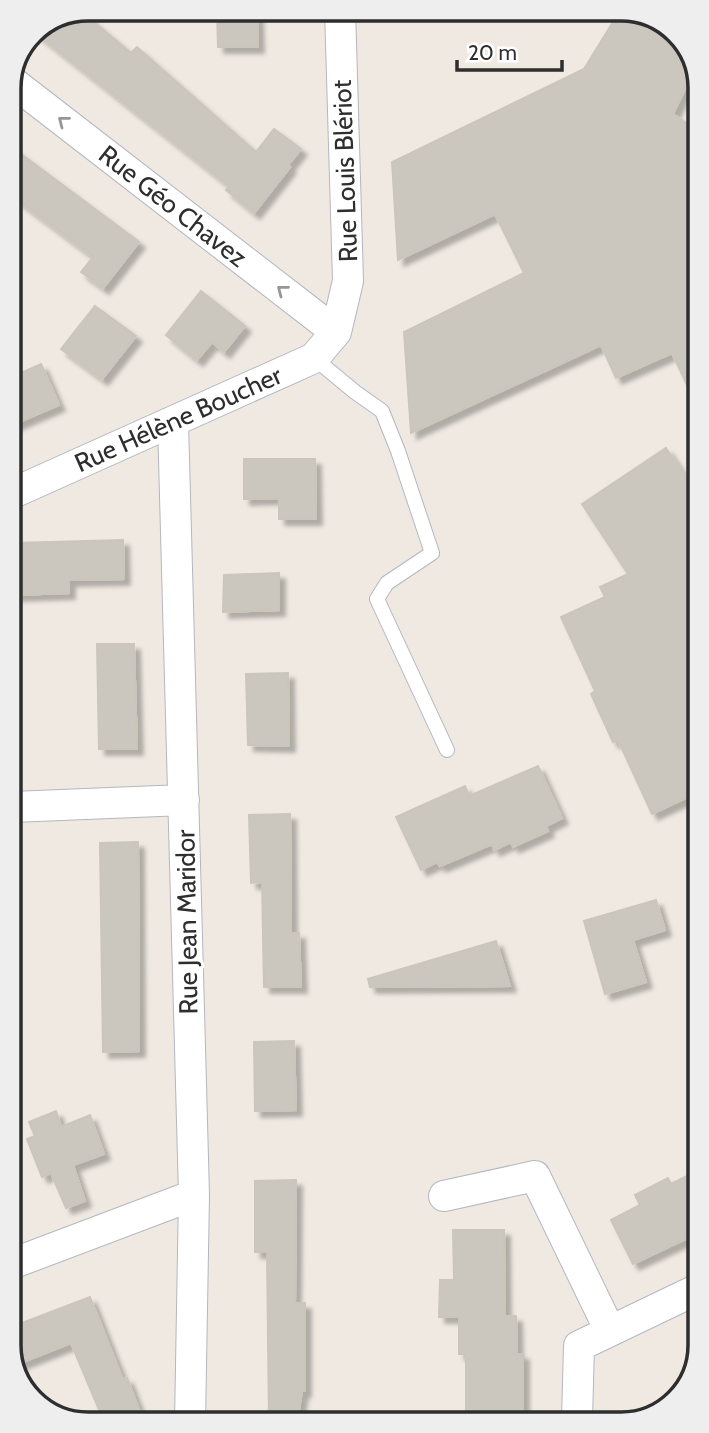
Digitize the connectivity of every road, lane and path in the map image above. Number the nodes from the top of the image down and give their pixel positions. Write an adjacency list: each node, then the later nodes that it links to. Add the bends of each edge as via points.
1 (340, 21): 3 (street, Rue Louis Blériot, via 348,281)
2 (21, 89): 3 (street, Rue Géo Chavez, one-way to 2)
3 (336, 332): 4 (street, Rue Hélène Boucher)
4 (314, 358): 5 (street, Rue Hélène Boucher); 7 (lane, via 382,411 402,463 432,553 387,583 377,598)
5 (173, 422): 6 (street, Rue Hélène Boucher); 8 (street, Rue Jean Maridor)
6 (21, 490)
7 (447, 750)
8 (184, 800): 9 (street); 10 (street, Rue Jean Maridor)
9 (21, 807)
10 (194, 1195): 12 (street); 15 (street, Rue Jean Maridor)
11 (444, 1196): 14 (street, via 536,1176)
12 (21, 1260)
13 (688, 1294): 14 (street)
14 (610, 1331): 16 (street, via 579,1346)
15 (190, 1412)
16 (577, 1412)

